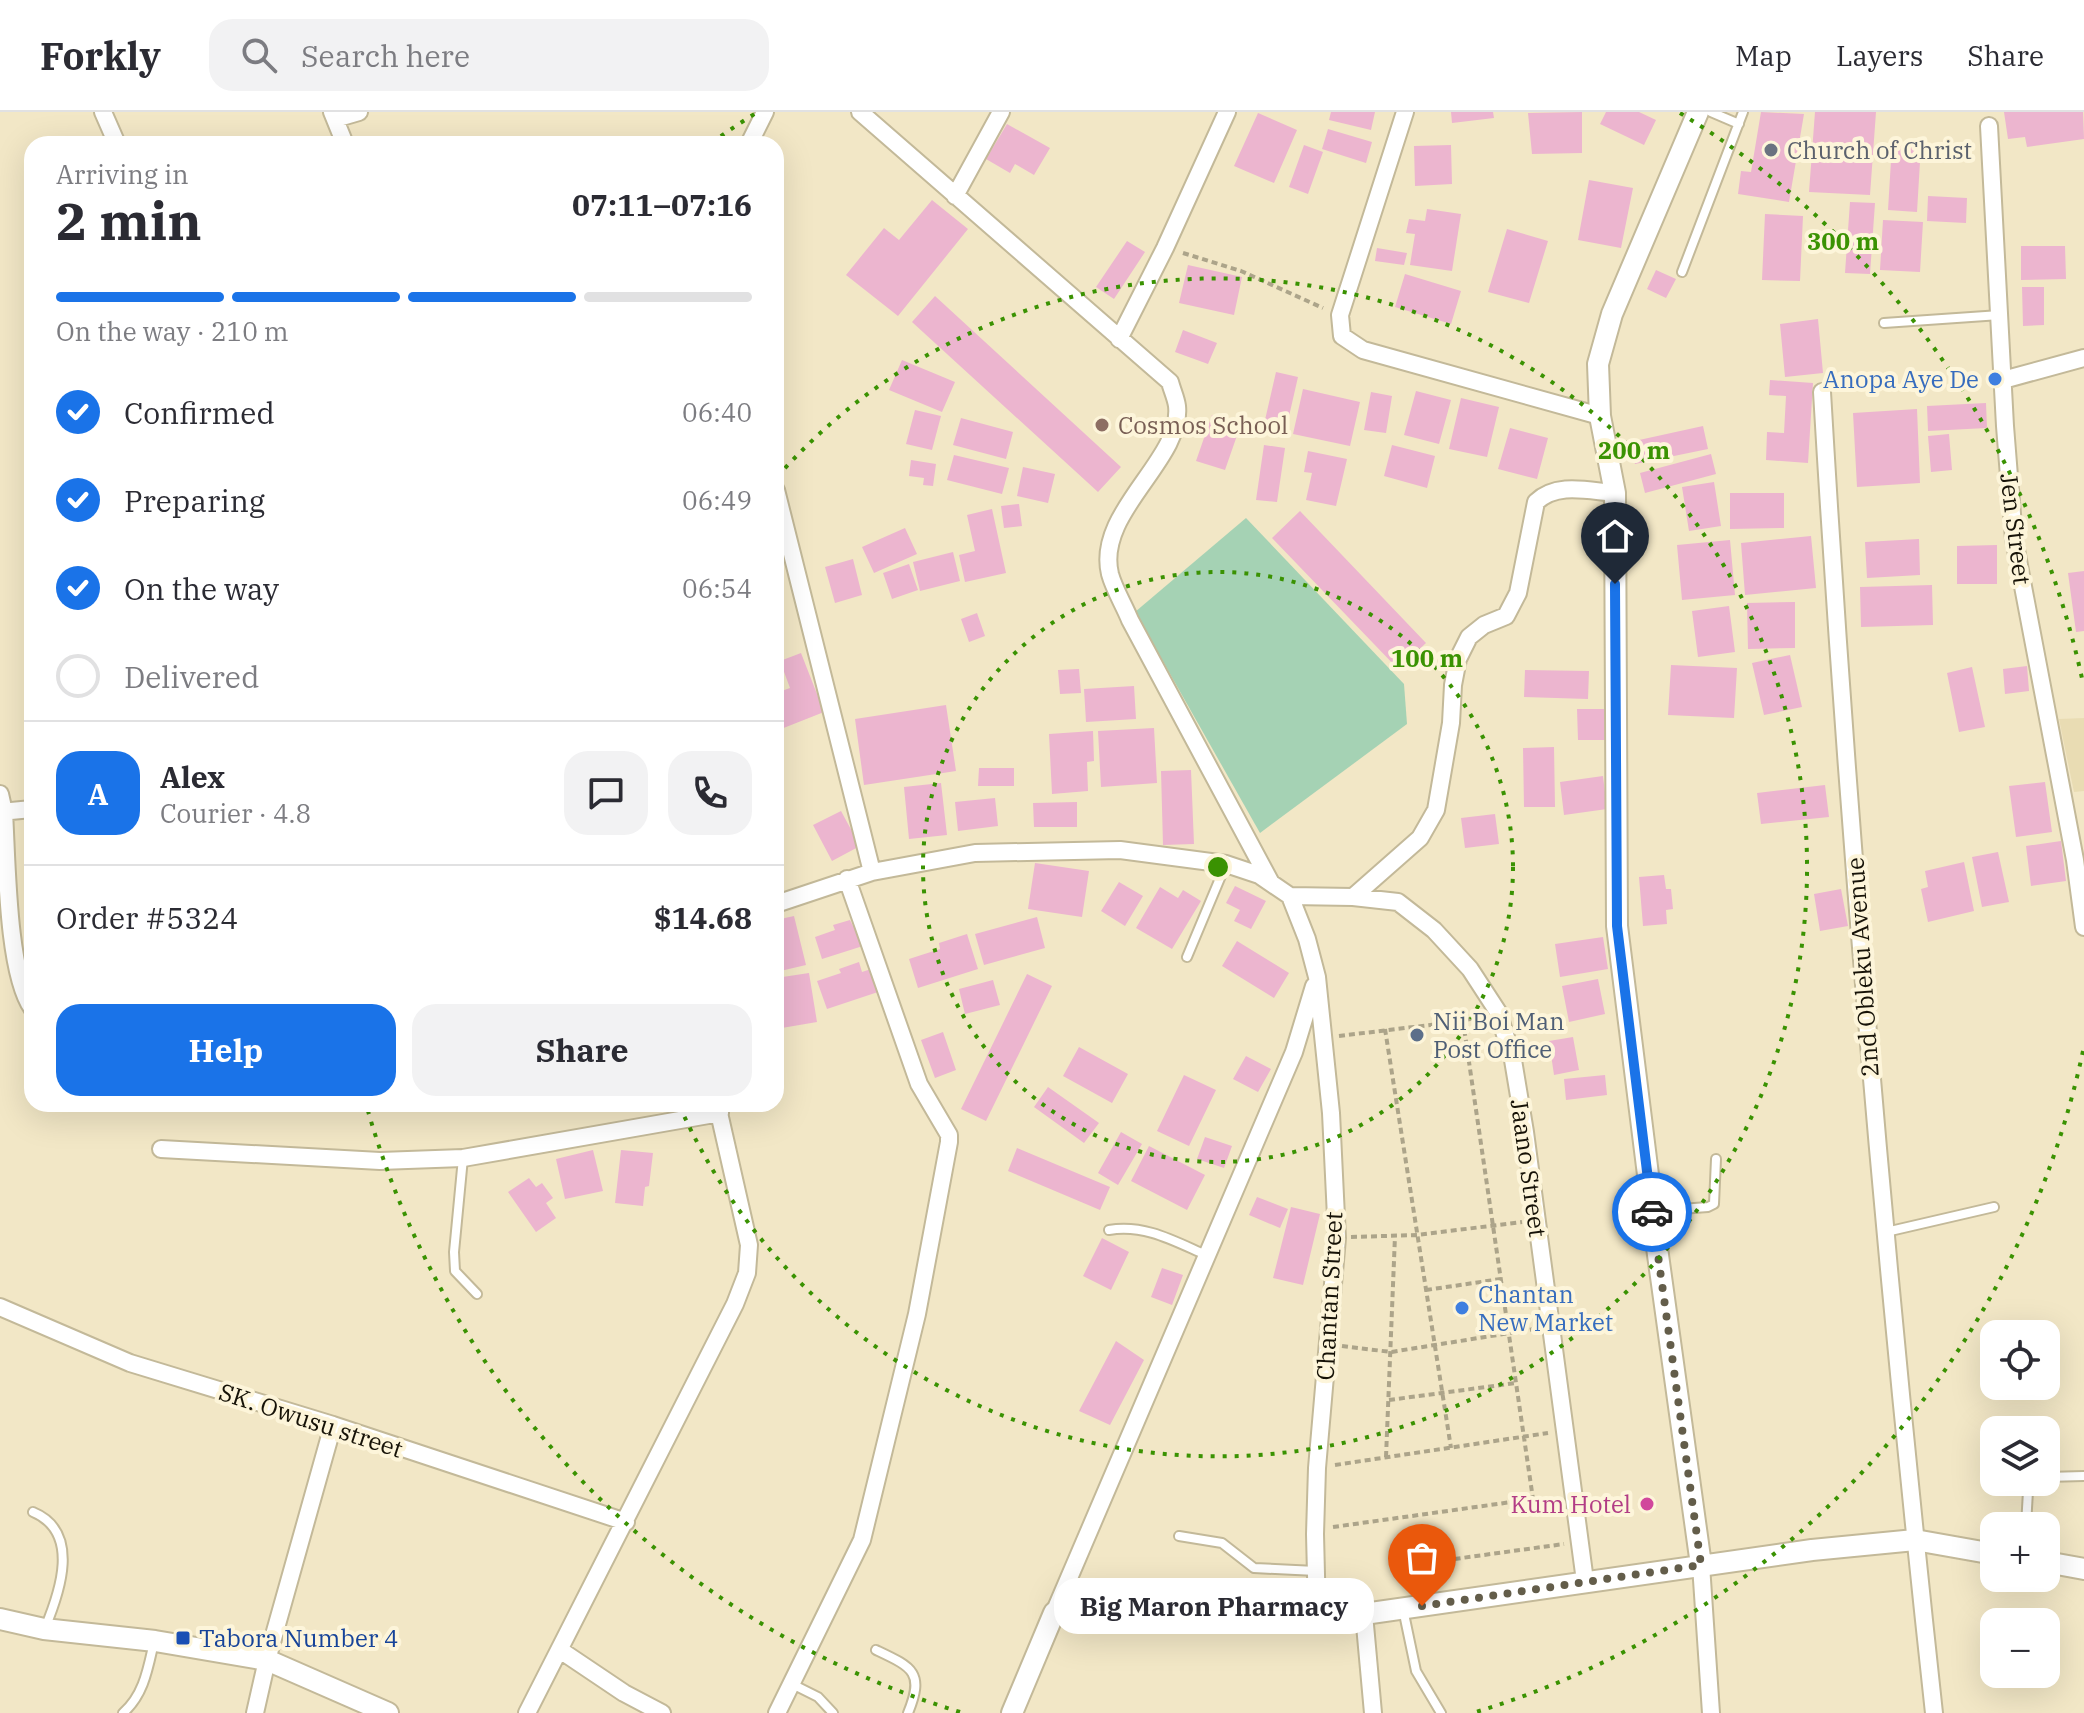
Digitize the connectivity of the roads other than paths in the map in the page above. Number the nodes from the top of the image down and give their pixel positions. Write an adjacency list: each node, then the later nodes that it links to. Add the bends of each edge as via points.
1 (103, 112): 14 (street)
2 (359, 112): 11 (street)
3 (765, 112): 16 (street)
4 (860, 112): 17 (street)
5 (1001, 112): 17 (street)
6 (1227, 112): 21 (street)
7 (1405, 112): 25 (street, via 1340,315 1342,336 1363,350)
8 (1698, 112): 25 (street, via 1612,314 1598,364)
9 (1711, 112): 12 (lane)
10 (1743, 112): 12 (lane)
11 (333, 116): 15 (street)
12 (1739, 124): 18 (lane)
13 (1989, 126): 19 (street, Jen Street)
14 (114, 136)
15 (342, 136)
16 (753, 136)
17 (955, 196): 21 (street)
18 (1682, 272)
19 (2001, 315): 20 (lane); 23 (street, Jen Street)
20 (1884, 323)
21 (1119, 339): 34 (street, via 1170,382 1177,408 1171,439 1113,532 1110,574)
22 (2084, 358): 23 (street)
23 (2003, 380): 38 (street, Jen Street, via 2014,539)
24 (1822, 392): 50 (street, 2nd Obleku Avenue, via 1839,674)
25 (1600, 416): 26 (street)
26 (1615, 493): 36 (street, via 1560,489 1536,502 1518,593 1506,616 1469,637 1458,659 1436,810 1420,838); 48 (street, via 1617,926)
27 (784, 522): 32 (street)
28 (0, 794): 30 (street)
29 (24, 810): 30 (street)
30 (2, 812): 41 (street, via 15,964)
31 (1226, 864): 32 (street, via 1120,850 975,853); 34 (street); 39 (lane)
32 (872, 872): 33 (street)
33 (847, 879): 37 (street); 77 (street, via 919,1084 949,1142 917,1314 862,1540)
34 (1272, 884): 35 (street)
35 (1290, 896): 36 (street, Jaano Street); 40 (street, Chantan Street)
36 (1353, 897): 66 (street, Jaano Street, via 1398,902 1434,930 1470,969 1498,1012 1513,1060)
37 (784, 901)
38 (2084, 927)
39 (1187, 957)
40 (1317, 977): 51 (street, via 1294,1052); 65 (street, Chantan Street, via 1337,1238 1317,1468)
41 (24, 993)
42 (702, 1112): 45 (street)
43 (719, 1112): 58 (street, via 749,1245 747,1273)
44 (161, 1149): 45 (street, via 380,1161)
45 (463, 1158): 52 (lane, via 455,1271)
46 (1716, 1159): 48 (lane, via 1714,1204)
47 (1994, 1207): 50 (lane)
48 (1652, 1211): 62 (street)
49 (1109, 1230): 51 (lane, via 1145,1231)
50 (1885, 1232): 60 (street, 2nd Obleku Avenue)
51 (1206, 1255): 68 (street)
52 (477, 1294)
53 (0, 1307): 54 (street, SK. Owusu street, via 130,1363)
54 (333, 1425): 58 (street, SK. Owusu street); 76 (street)
55 (2084, 1476): 56 (lane)
56 (2060, 1477)
57 (33, 1512): 72 (lane, via 46,1517 63,1550 58,1592)
58 (626, 1522): 74 (street)
59 (1179, 1536): 65 (lane, via 1222,1543 1254,1568)
60 (1915, 1540): 61 (street); 62 (street); 90 (street, 2nd Obleku Avenue)
61 (1980, 1552)
62 (1701, 1565): 66 (street); 89 (street)
63 (2060, 1565): 64 (street)
64 (2084, 1569)
65 (1316, 1571): 70 (street, Chantan Street)
66 (1585, 1581): 67 (street)
67 (1403, 1608): 69 (street); 88 (lane, via 1416,1671)
68 (1054, 1613): 70 (street); 86 (street)
69 (1364, 1614): 70 (street); 87 (street)
70 (1317, 1615)
71 (0, 1619): 72 (street)
72 (44, 1629): 73 (street)
73 (155, 1641): 76 (street); 78 (lane, via 145,1682)
74 (560, 1650): 81 (street); 82 (street)
75 (876, 1650): 85 (lane, via 903,1663 915,1676 917,1692)
76 (267, 1660): 79 (street); 80 (street)
77 (792, 1684): 83 (street); 84 (lane, via 818,1697)
78 (123, 1713)
79 (255, 1713)
80 (388, 1713)
81 (527, 1713)
82 (662, 1713)
83 (777, 1713)
84 (833, 1713)
85 (908, 1713)
86 (1012, 1713)
87 (1373, 1713)
88 (1441, 1713)
89 (1711, 1713)
90 (1934, 1713)

